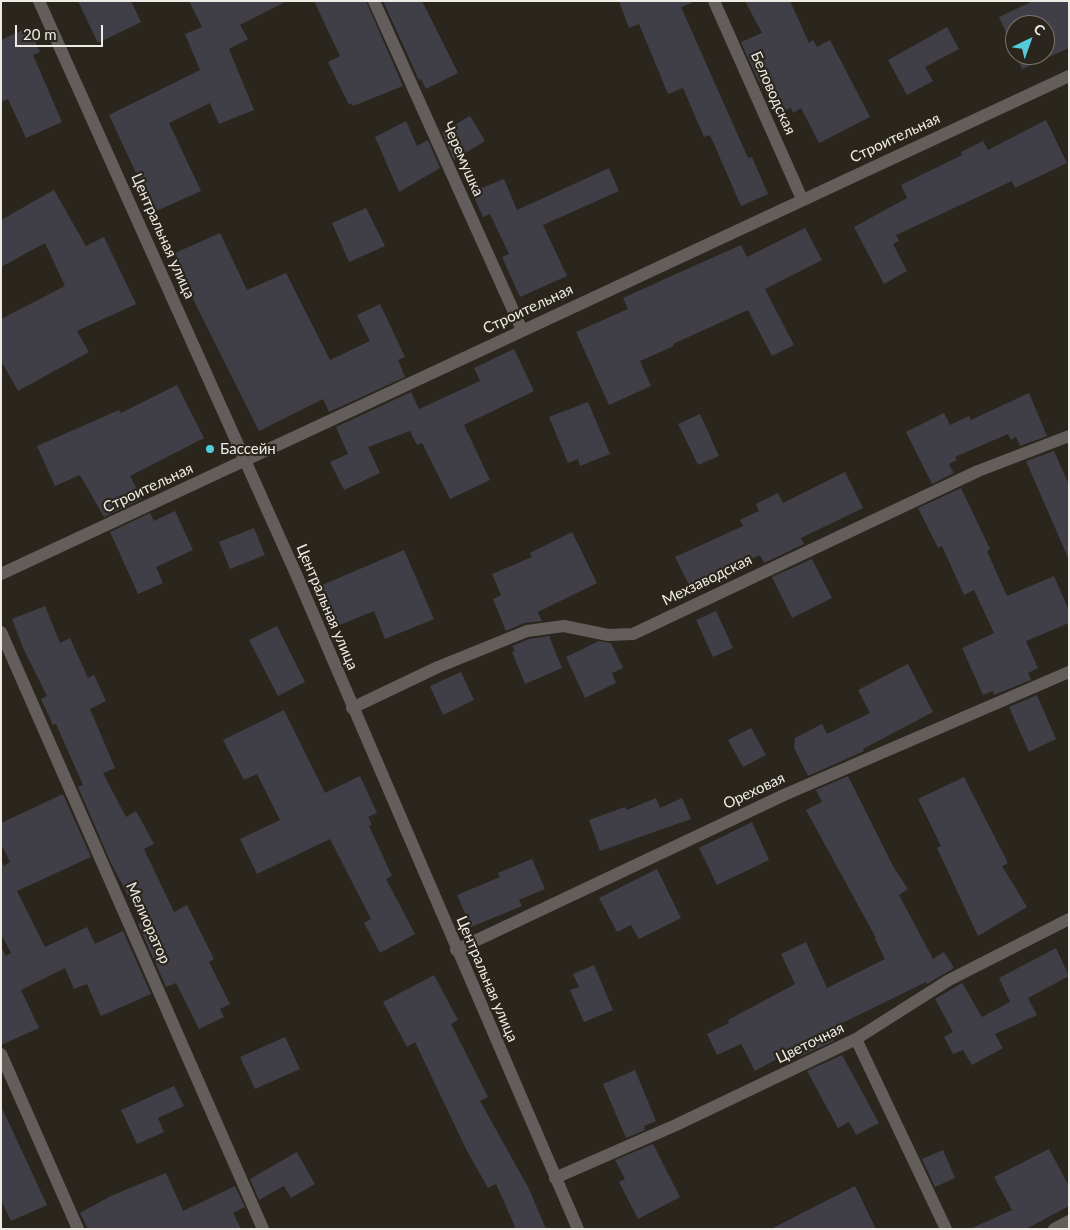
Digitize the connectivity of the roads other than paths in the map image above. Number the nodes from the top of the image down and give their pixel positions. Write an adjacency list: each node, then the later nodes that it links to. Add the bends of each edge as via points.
1 (39, 1): 8 (street, Центральная улица)
2 (374, 1): 6 (street, Черемушка)
3 (714, 1): 5 (street, Беловодская)
4 (1069, 76): 5 (street, Строительная)
5 (802, 199): 6 (street, Строительная)
6 (522, 330): 8 (street, Строительная)
7 (1069, 436): 12 (street, Мехзаводская, via 978,471 633,634 608,636 564,626 528,631 438,667)
8 (246, 460): 9 (street, Строительная); 12 (street, Центральная улица)
9 (1, 574)
10 (1, 632): 20 (street, Мелиоратор)
11 (1069, 672): 14 (street, Ореховая, via 784,795)
12 (352, 708): 14 (street, Центральная улица)
13 (1069, 919): 15 (street, Цветочная, via 949,980)
14 (456, 950): 17 (street, Центральная улица)
15 (856, 1039): 17 (street, Цветочная, via 676,1125); 22 (street)
16 (1, 1054): 19 (street)
17 (555, 1178): 21 (street, Центральная улица)
18 (1069, 1221): 23 (street)
19 (78, 1229)
20 (263, 1229)
21 (578, 1229)
22 (946, 1229)
23 (1054, 1229)

